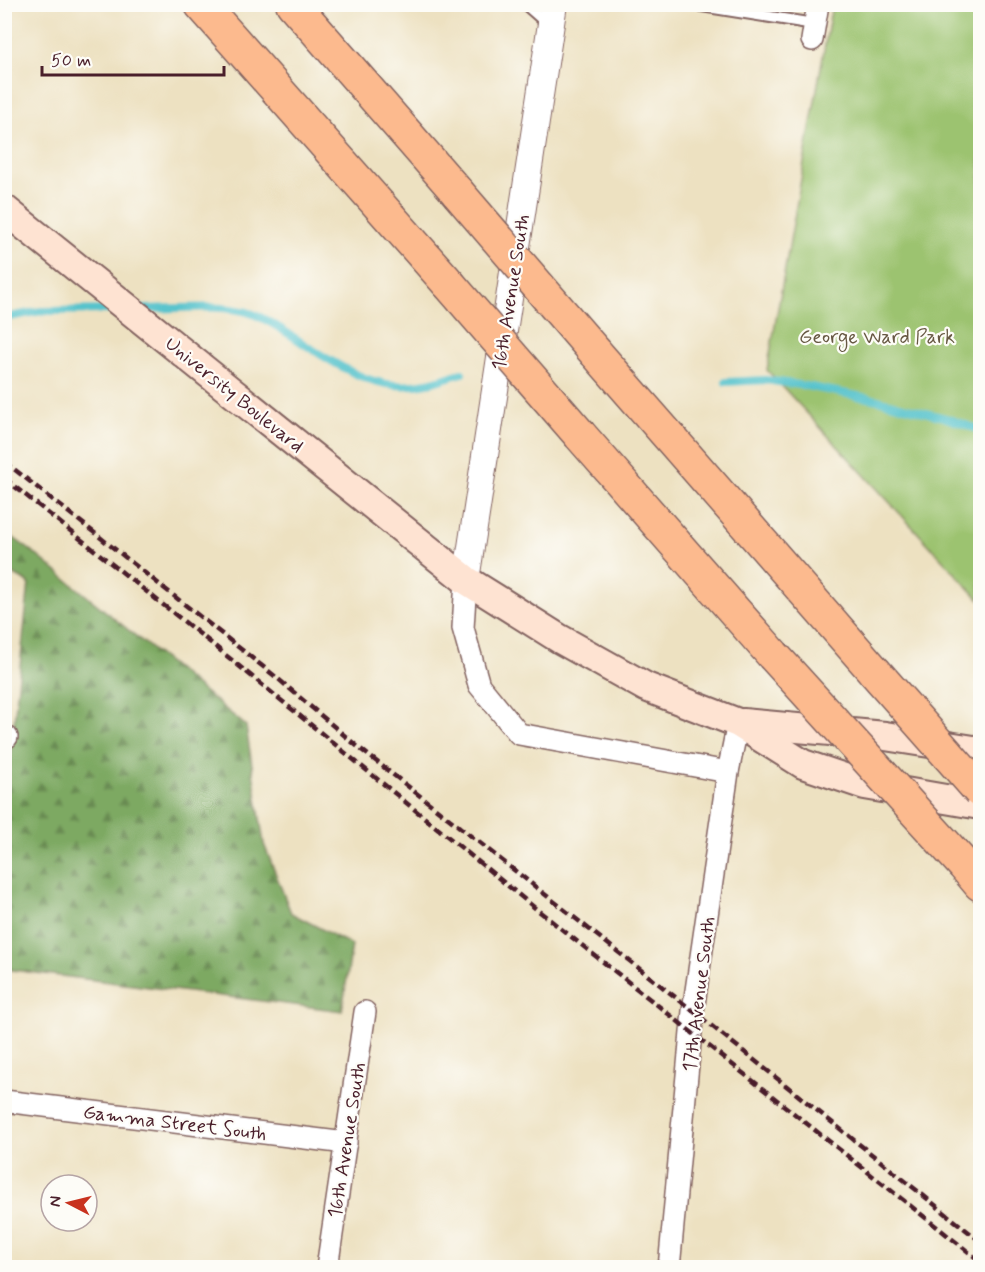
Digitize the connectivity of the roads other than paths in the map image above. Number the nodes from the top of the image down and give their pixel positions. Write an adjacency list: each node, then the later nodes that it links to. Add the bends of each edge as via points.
1 (201, 4): 14 (highway, bridge, via 772,655)
2 (293, 4): 12 (highway, bridge)
3 (525, 4): 5 (lane)
4 (689, 4): 6 (lane)
5 (552, 15): 8 (street, 16th Avenue South)
6 (815, 23)
7 (4, 209): 8 (main road, University Boulevard)
8 (466, 580): 9 (main road, University Boulevard, via 646,687); 11 (street, via 463,628 479,685 519,734)
9 (738, 723): 10 (main road, via 885,736); 11 (street, 17th Avenue South); 13 (main road, via 803,764 865,785)
10 (981, 751)
11 (728, 772): 19 (street, 17th Avenue South, via 693,1011)
12 (981, 791)
13 (981, 805)
14 (972, 874)
15 (365, 1012): 17 (street, 16th Avenue South)
16 (4, 1101): 17 (street, Gamma Street South)
17 (346, 1143): 18 (street, 16th Avenue South)
18 (327, 1268)
19 (669, 1268)

